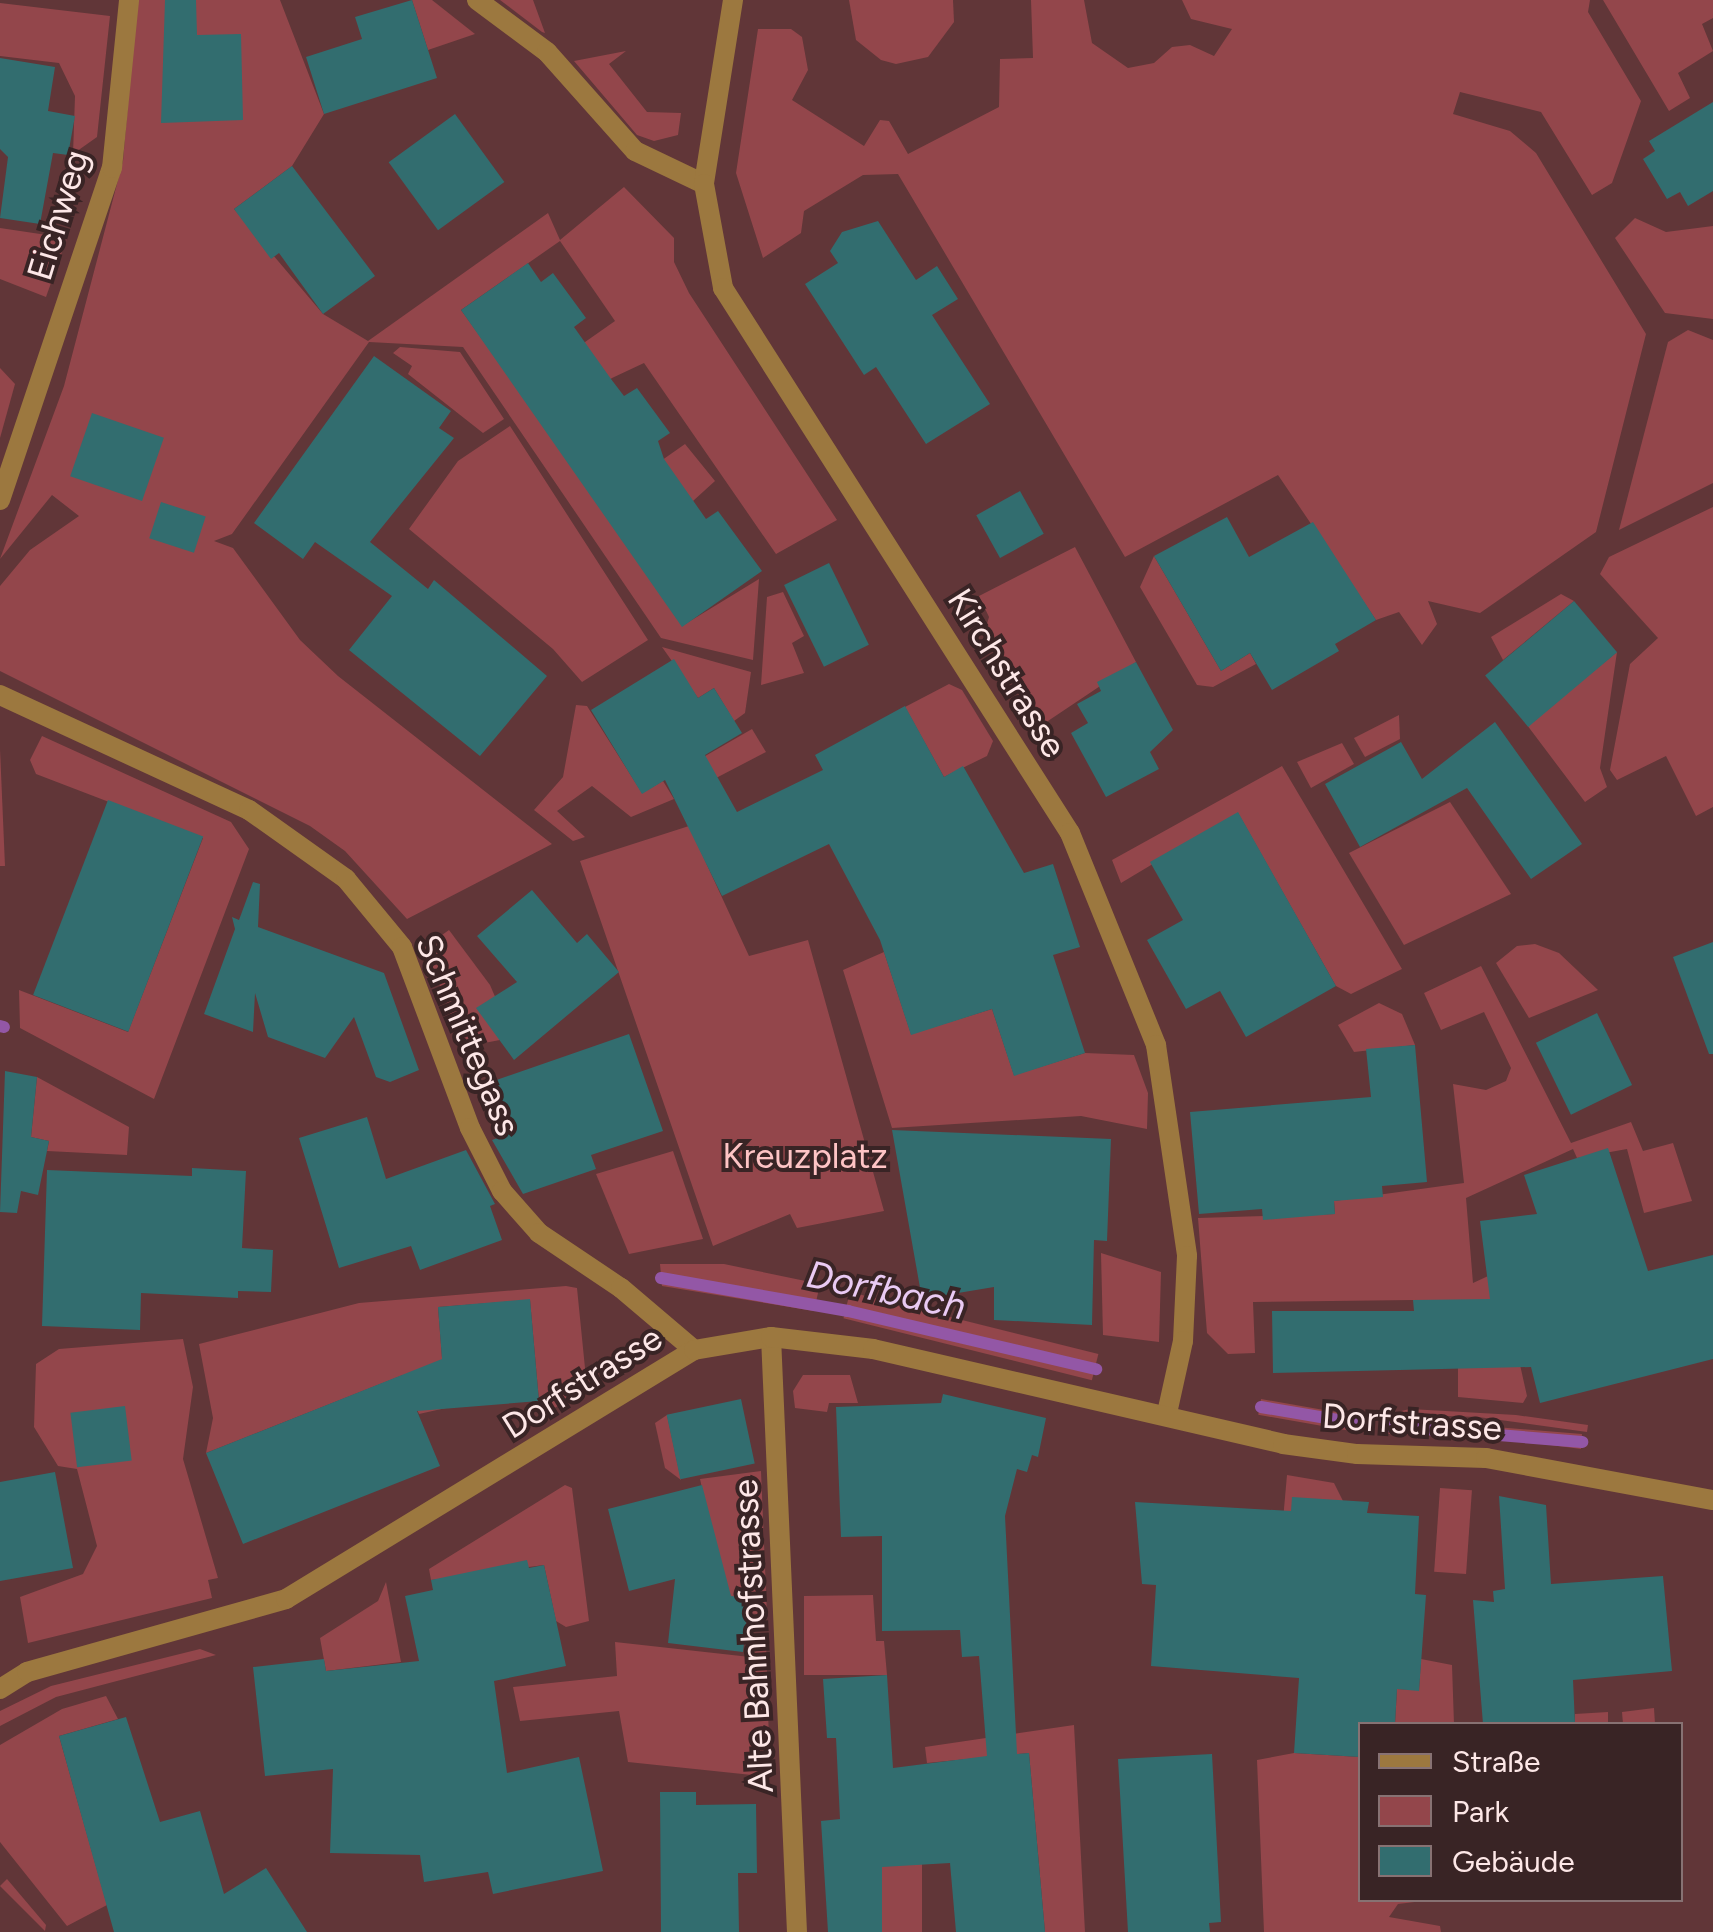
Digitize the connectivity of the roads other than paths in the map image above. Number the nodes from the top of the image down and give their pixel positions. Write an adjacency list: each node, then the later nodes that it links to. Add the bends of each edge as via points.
1 (129, 0): 5 (street, Eichweg, via 112,168)
2 (477, 0): 4 (street, via 547,52 635,151)
3 (733, 0): 4 (street, Kirchstrasse)
4 (704, 184): 9 (street, Kirchstrasse, via 723,288 1070,833 1135,980 1167,1091 1187,1256 1183,1340)
5 (0, 500)
6 (0, 694): 8 (street, Schmittegass, via 248,810 346,880 402,947 470,1128 510,1202 539,1233 621,1288)
7 (770, 1337): 8 (street, Dorfstrasse); 9 (street, Dorfstrasse, via 873,1349); 12 (street, Alte Bahnhofstrasse)
8 (694, 1350): 11 (street, Dorfstrasse, via 286,1599 27,1672)
9 (1167, 1414): 10 (street, Dorfstrasse, via 1283,1444 1486,1458)
10 (1713, 1500)
11 (0, 1689)
12 (797, 1932)

